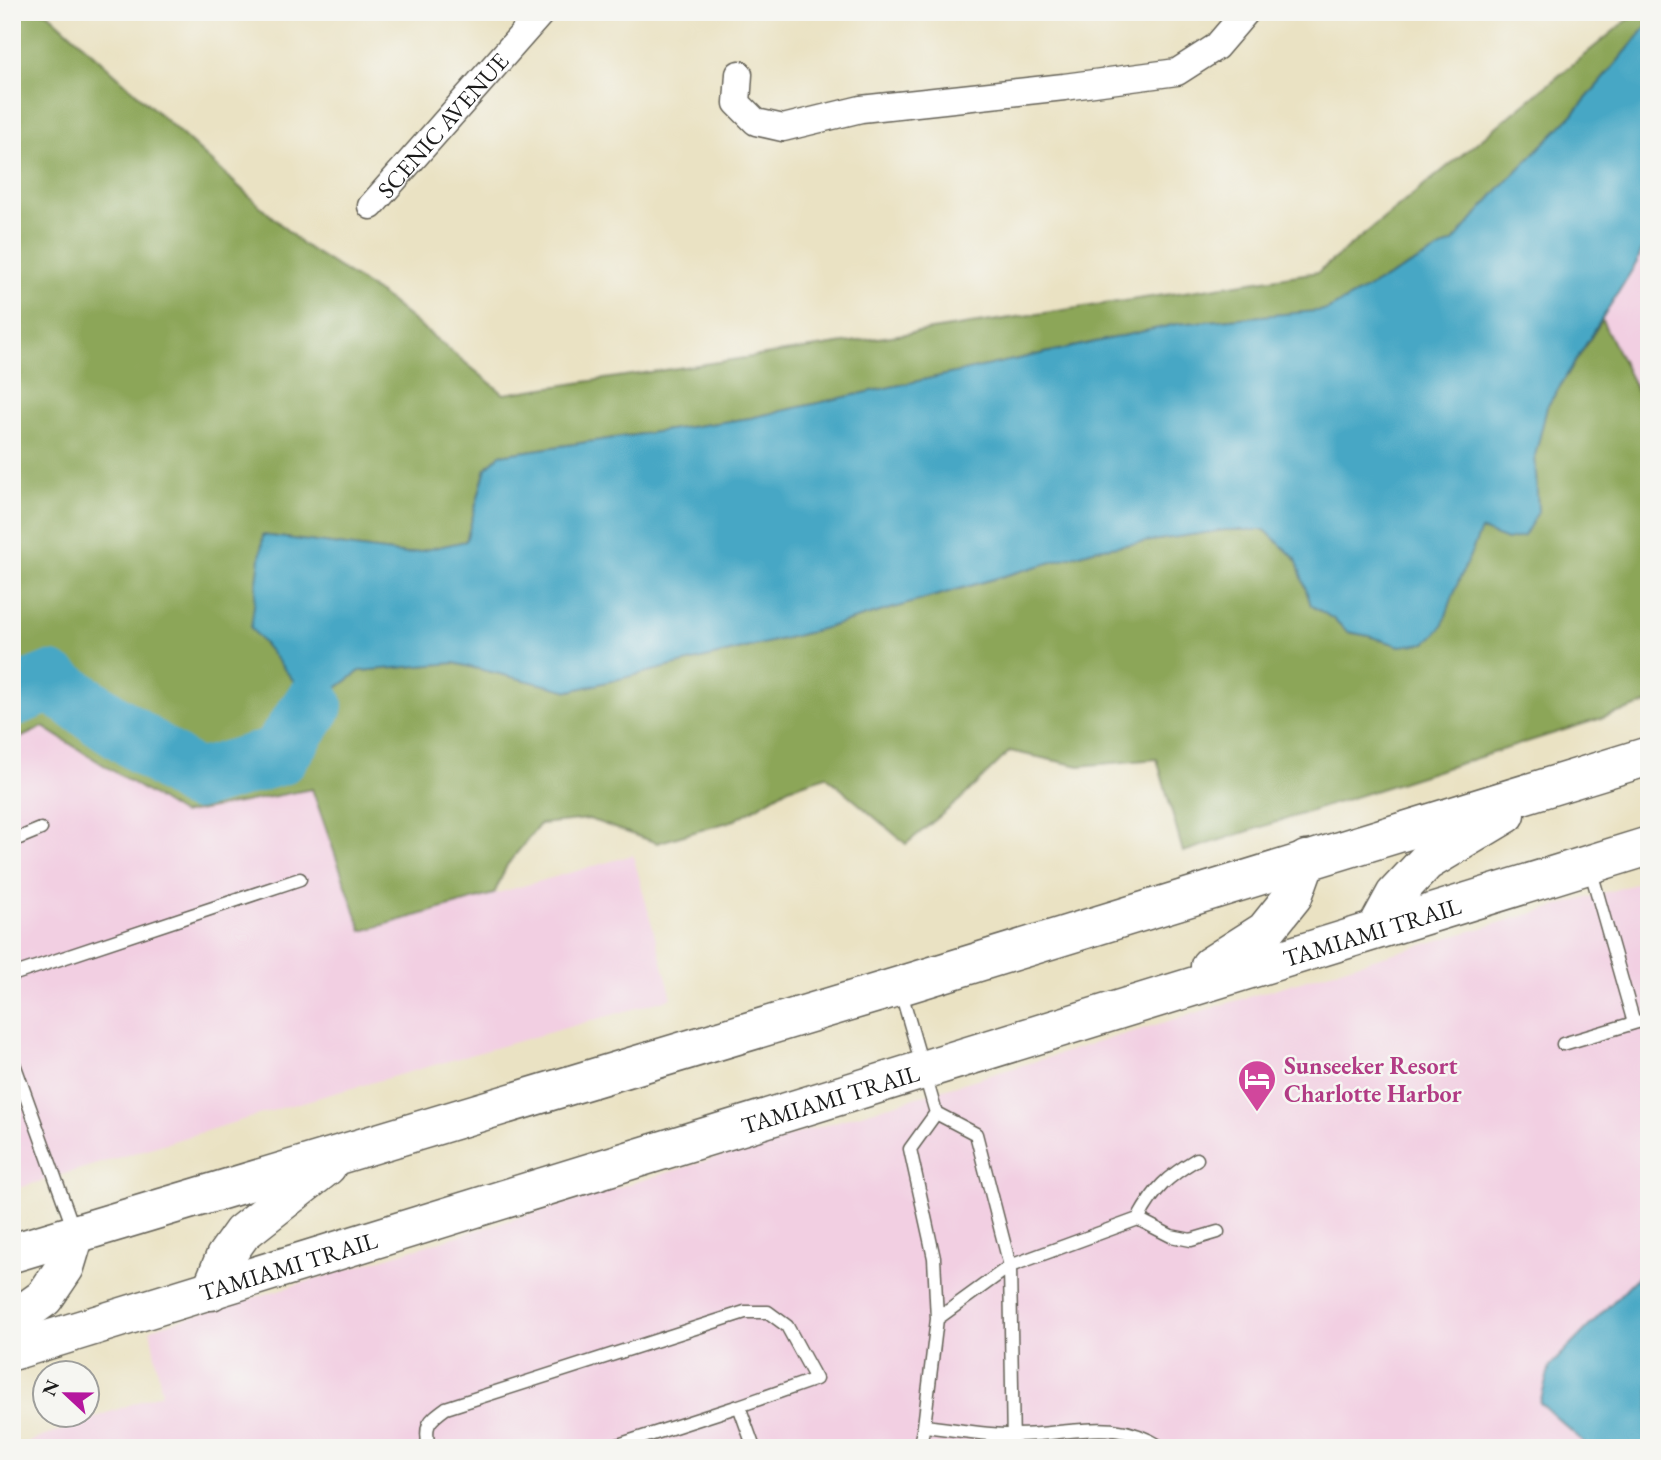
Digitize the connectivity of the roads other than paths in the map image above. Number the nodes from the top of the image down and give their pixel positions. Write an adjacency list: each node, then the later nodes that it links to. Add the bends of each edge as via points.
1 (541, 12): 4 (street, SCENIC AVENUE)
2 (1246, 12): 3 (street, via 1216,47 1177,72 861,109 783,128 756,122 737,103)
3 (740, 74)
4 (371, 206)
5 (1649, 756): 6 (main road)
6 (1553, 785): 10 (main road); 13 (main road, via 1426,862 1395,895)
7 (41, 829): 8 (lane)
8 (12, 841)
9 (1649, 846): 11 (main road, TAMIAMI TRAIL)
10 (1306, 860): 15 (main road); 16 (main road, via 1293,895 1265,931)
11 (1589, 864): 13 (main road, TAMIAMI TRAIL); 18 (lane)
12 (300, 879): 14 (lane)
13 (1377, 928): 16 (main road, TAMIAMI TRAIL)
14 (12, 975)
15 (900, 986): 21 (lane); 23 (main road)
16 (1167, 993): 21 (main road, TAMIAMI TRAIL)
17 (1649, 1019): 18 (lane)
18 (1634, 1023): 19 (lane)
19 (1563, 1044)
20 (12, 1058): 27 (lane)
21 (922, 1070): 22 (lane); 30 (main road, TAMIAMI TRAIL)
22 (936, 1113): 29 (lane, via 976,1134); 31 (lane, via 910,1149 934,1258)
23 (345, 1152): 27 (main road); 30 (main road, via 242,1233 225,1257)
24 (1197, 1159): 25 (lane, via 1169,1175)
25 (1138, 1219): 26 (lane, via 1171,1237 1191,1240); 29 (lane)
26 (1218, 1232)
27 (75, 1234): 28 (main road); 32 (main road, via 65,1267 44,1298)
28 (12, 1253)
29 (1010, 1266): 31 (lane); 36 (lane)
30 (211, 1291): 33 (main road, TAMIAMI TRAIL)
31 (937, 1320): 35 (lane)
32 (12, 1321)
33 (12, 1351)
34 (739, 1406): 38 (lane, via 816,1379 787,1326 768,1312 745,1312 446,1408 430,1419 426,1433); 39 (lane); 40 (lane)
35 (924, 1426): 36 (lane); 37 (lane)
36 (1014, 1442): 41 (lane, via 1115,1428 1144,1436)
37 (921, 1447)
38 (429, 1448)
39 (609, 1448)
40 (754, 1448)
41 (1163, 1448)

